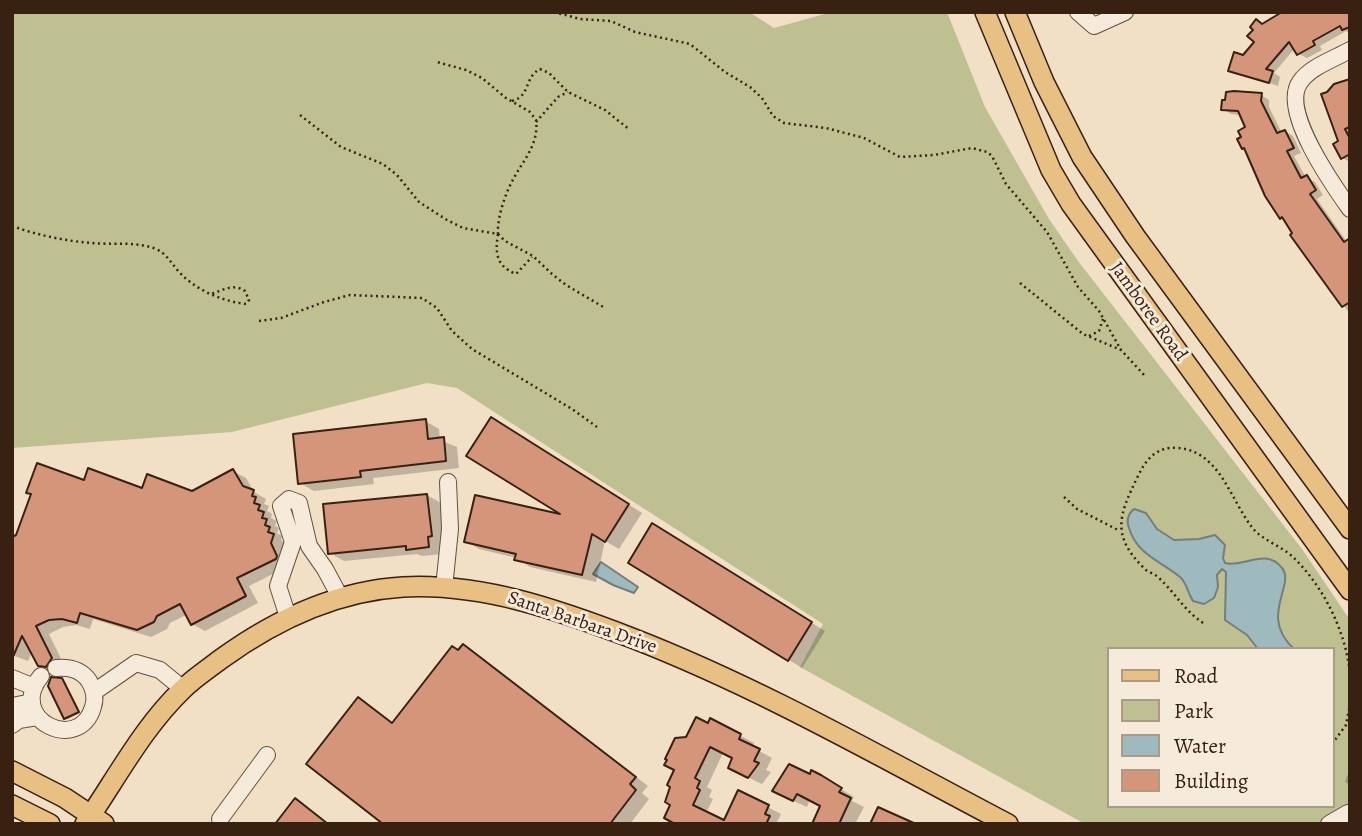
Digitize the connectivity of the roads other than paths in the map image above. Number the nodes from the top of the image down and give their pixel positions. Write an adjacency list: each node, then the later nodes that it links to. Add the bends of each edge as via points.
1 (985, 12): 10 (main road, Jamboree Road, via 1051,170 1070,204)
2 (1015, 12): 8 (main road, Jamboree Road, via 1082,157)
3 (1078, 12): 4 (street, via 1094,26)
4 (1125, 12)
5 (1350, 50): 6 (street, via 1309,72 1294,95 1309,141)
6 (1350, 209)
7 (448, 482): 9 (street, via 450,529)
8 (1350, 529)
9 (444, 588): 11 (main road, Santa Barbara Drive, via 402,587); 27 (main road, Santa Barbara Drive, via 492,593 544,606 671,654 751,688)
10 (1350, 590)
11 (340, 597): 12 (main road, Santa Barbara Drive); 12 (street, via 309,546 299,503 289,499 281,506 293,542 278,586)
12 (288, 617): 15 (main road, Santa Barbara Drive, via 251,638)
13 (56, 668): 16 (street, via 75,669)
14 (12, 678): 17 (street)
15 (183, 689): 16 (street, via 160,670 136,663); 25 (main road, Santa Barbara Drive, via 148,729)
16 (94, 692): 17 (street, via 85,722 65,730 44,724)
17 (36, 696): 18 (street); 19 (street)
18 (12, 706)
19 (12, 725)
20 (267, 755): 24 (street)
21 (12, 771): 25 (main road, via 65,798)
22 (12, 805): 26 (main road)
23 (1348, 813): 28 (street)
24 (220, 819)
25 (94, 821)
26 (50, 824)
27 (1008, 824)
28 (1329, 824)

